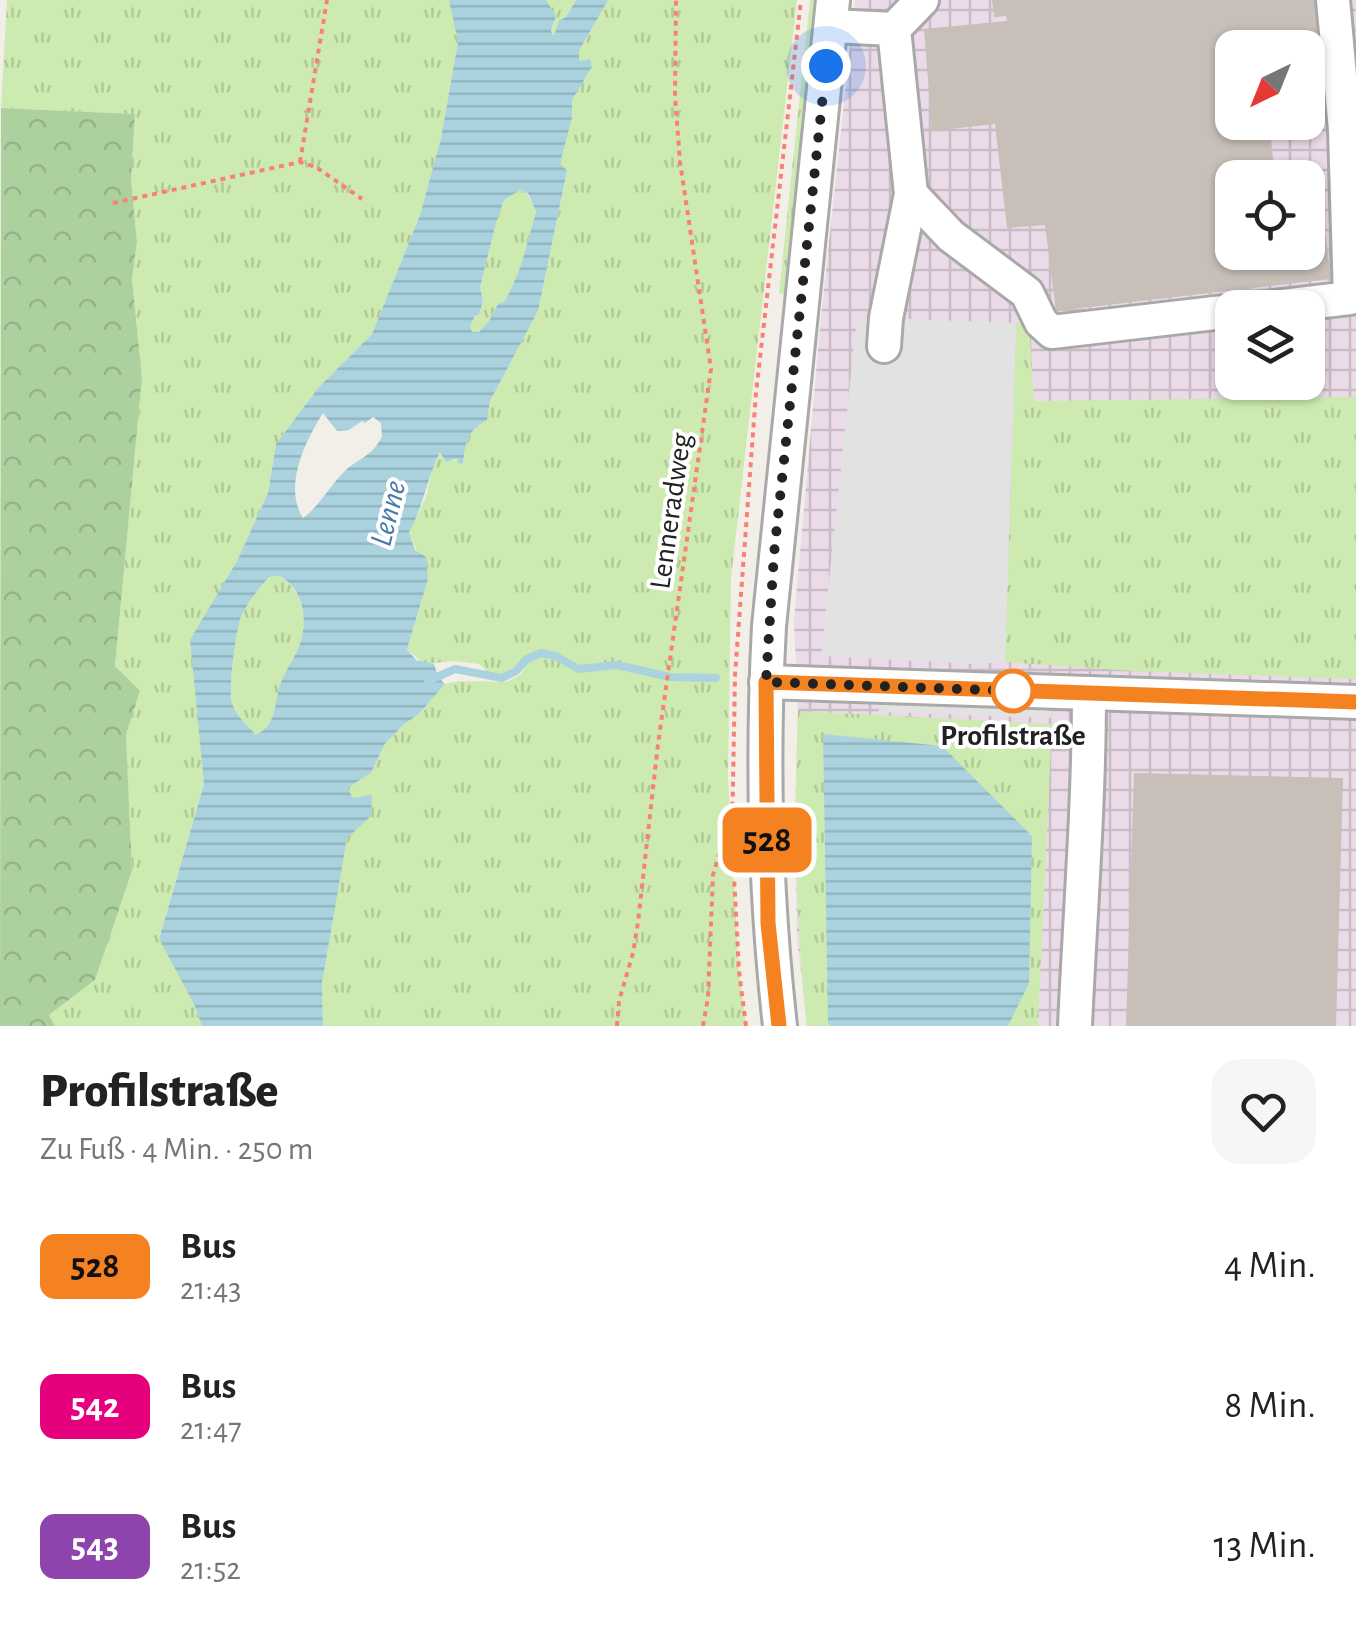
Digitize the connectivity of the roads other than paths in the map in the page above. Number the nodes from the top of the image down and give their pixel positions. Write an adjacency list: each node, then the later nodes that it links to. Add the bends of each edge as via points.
1 (922, 0): 4 (street)
2 (1333, 0): 6 (street, via 1350,298)
3 (832, 13): 4 (street); 9 (street)
4 (894, 29): 5 (street)
5 (911, 194): 7 (street, via 951,236 1027,292 1052,332); 8 (street)
6 (1325, 301)
7 (1215, 313)
8 (884, 346)
9 (766, 682): 10 (street); 12 (street, via 768,923)
10 (1088, 693): 11 (street); 13 (street)
11 (1356, 702)
12 (780, 1026)
13 (1076, 1026)

